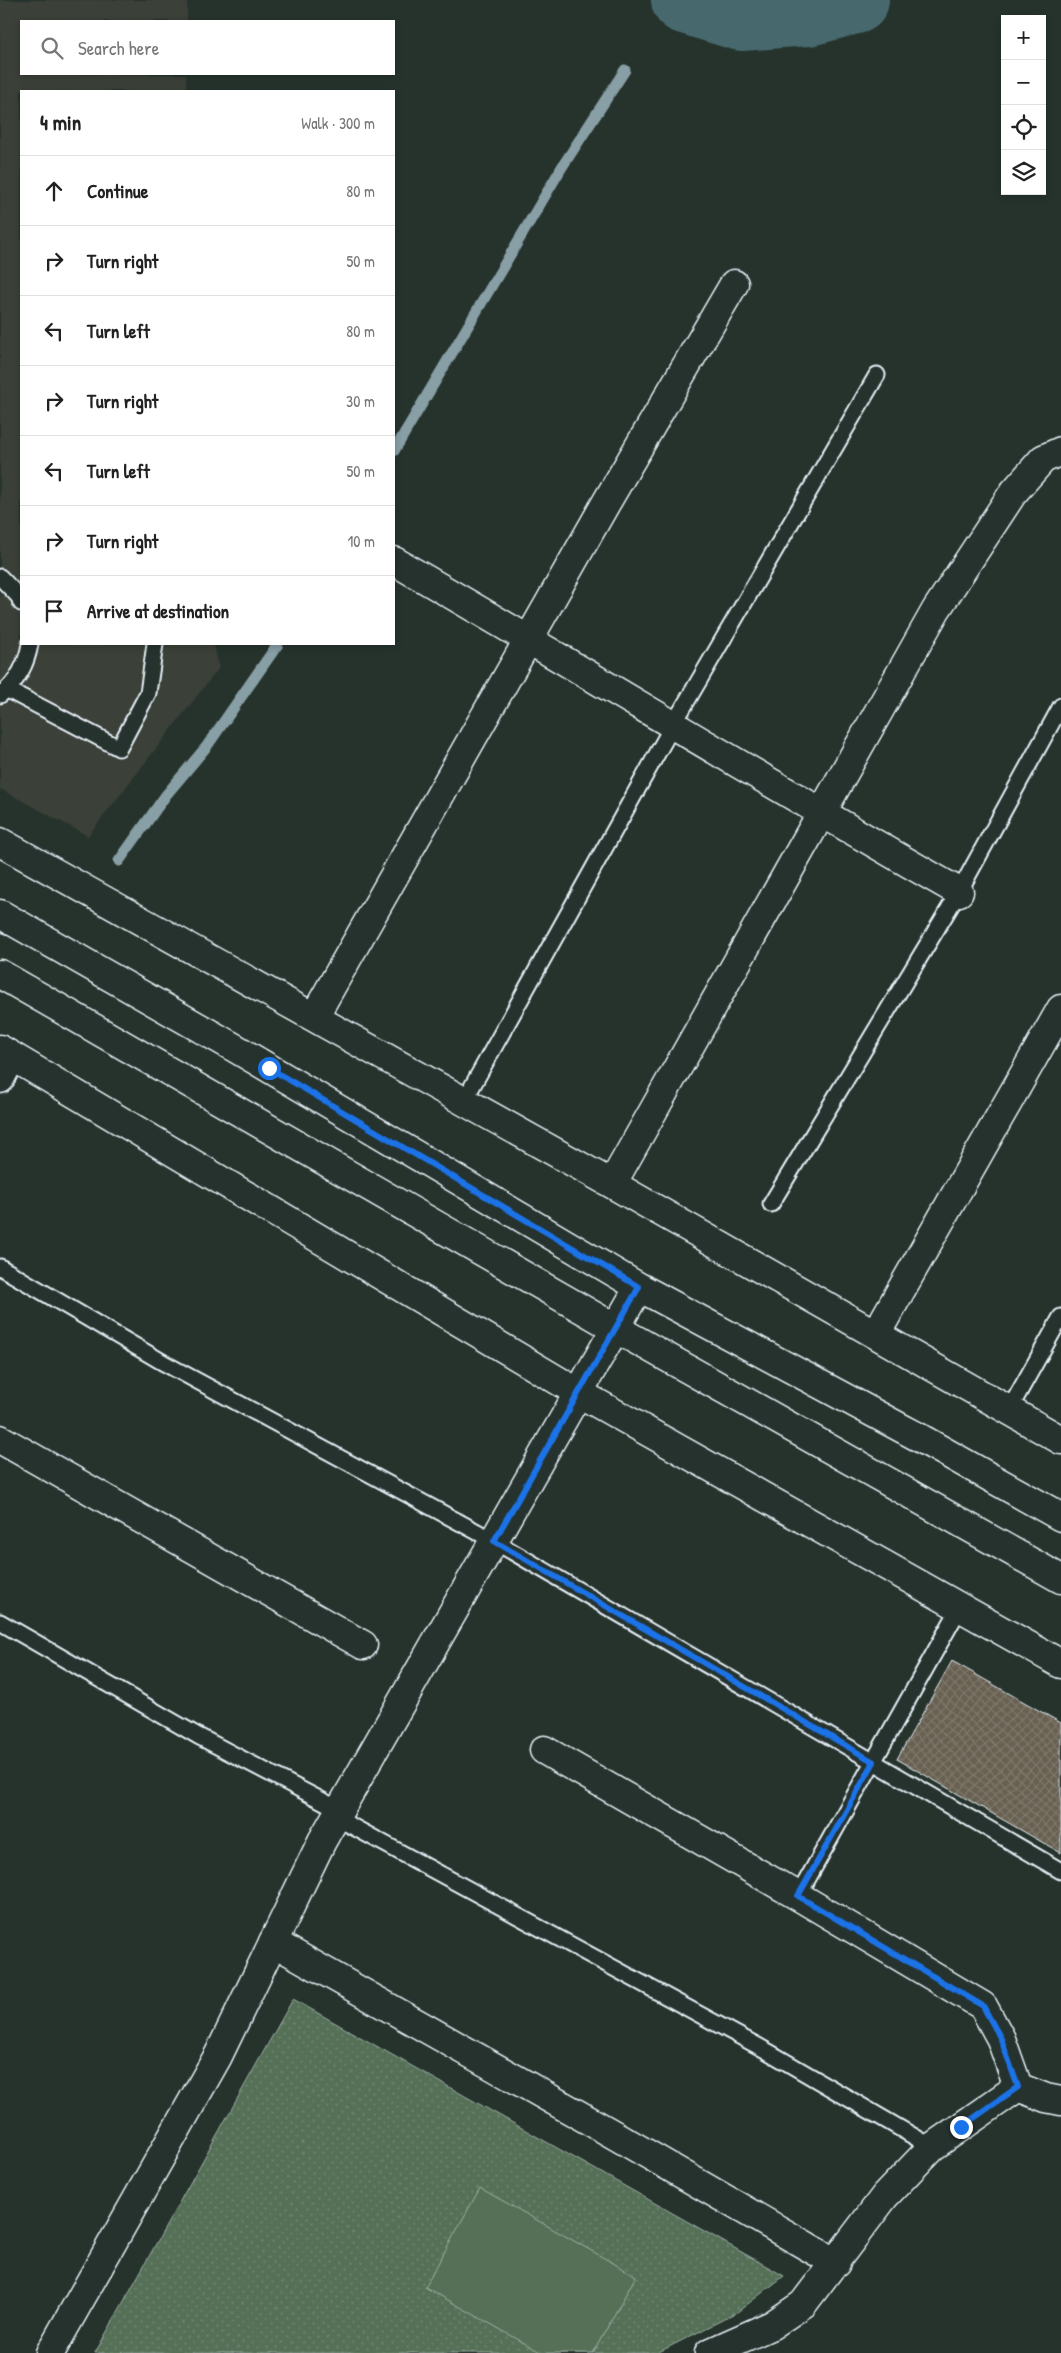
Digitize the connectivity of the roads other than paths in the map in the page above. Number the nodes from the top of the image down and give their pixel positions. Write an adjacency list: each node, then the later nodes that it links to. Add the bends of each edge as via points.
1 (734, 284): 7 (street)
2 (877, 375): 12 (lane)
3 (1061, 451): 13 (street, via 1042,458 1013,493 936,610)
4 (395, 561): 7 (street)
5 (0, 578): 6 (lane)
6 (20, 600)
7 (530, 639): 12 (street); 19 (street)
8 (30, 645): 10 (lane, via 22,670)
9 (155, 645): 10 (lane, via 148,693 119,748)
10 (4, 693)
11 (1061, 706): 15 (lane)
12 (673, 725): 13 (street); 21 (lane)
13 (821, 814): 15 (street); 22 (street)
14 (0, 842): 19 (street)
15 (959, 892): 23 (lane)
16 (0, 914): 25 (street)
17 (0, 974): 27 (street)
18 (1061, 1009): 28 (street)
19 (314, 1018): 21 (street)
20 (4, 1061): 29 (street)
21 (464, 1101): 22 (street)
22 (612, 1184): 28 (street)
23 (771, 1204)
24 (0, 1266): 34 (lane, via 164,1363)
25 (639, 1287): 27 (street); 33 (street)
26 (1061, 1317): 30 (lane)
27 (615, 1328): 29 (street); 35 (street)
28 (876, 1334): 30 (street)
29 (579, 1393): 34 (street); 36 (street)
30 (1009, 1410): 32 (street)
31 (0, 1439): 38 (street)
32 (1061, 1440)
33 (1061, 1517)
34 (494, 1541): 41 (lane); 42 (street)
35 (1061, 1579)
36 (960, 1608): 39 (street); 41 (lane)
37 (0, 1622): 42 (lane)
38 (363, 1645)
39 (1061, 1664)
40 (544, 1750): 44 (street)
41 (874, 1762): 43 (lane); 44 (lane)
42 (337, 1813): 45 (street); 48 (lane, via 768,2051)
43 (1061, 1871)
44 (798, 1896): 46 (street, via 983,2006 1001,2039)
45 (273, 1942): 49 (street); 50 (street, via 218,2056)
46 (1018, 2087): 47 (street); 48 (street)
47 (1061, 2101)
48 (932, 2147): 49 (street, via 885,2196)
49 (836, 2262): 51 (street, via 803,2304 772,2325)
50 (50, 2353)
51 (708, 2353)

